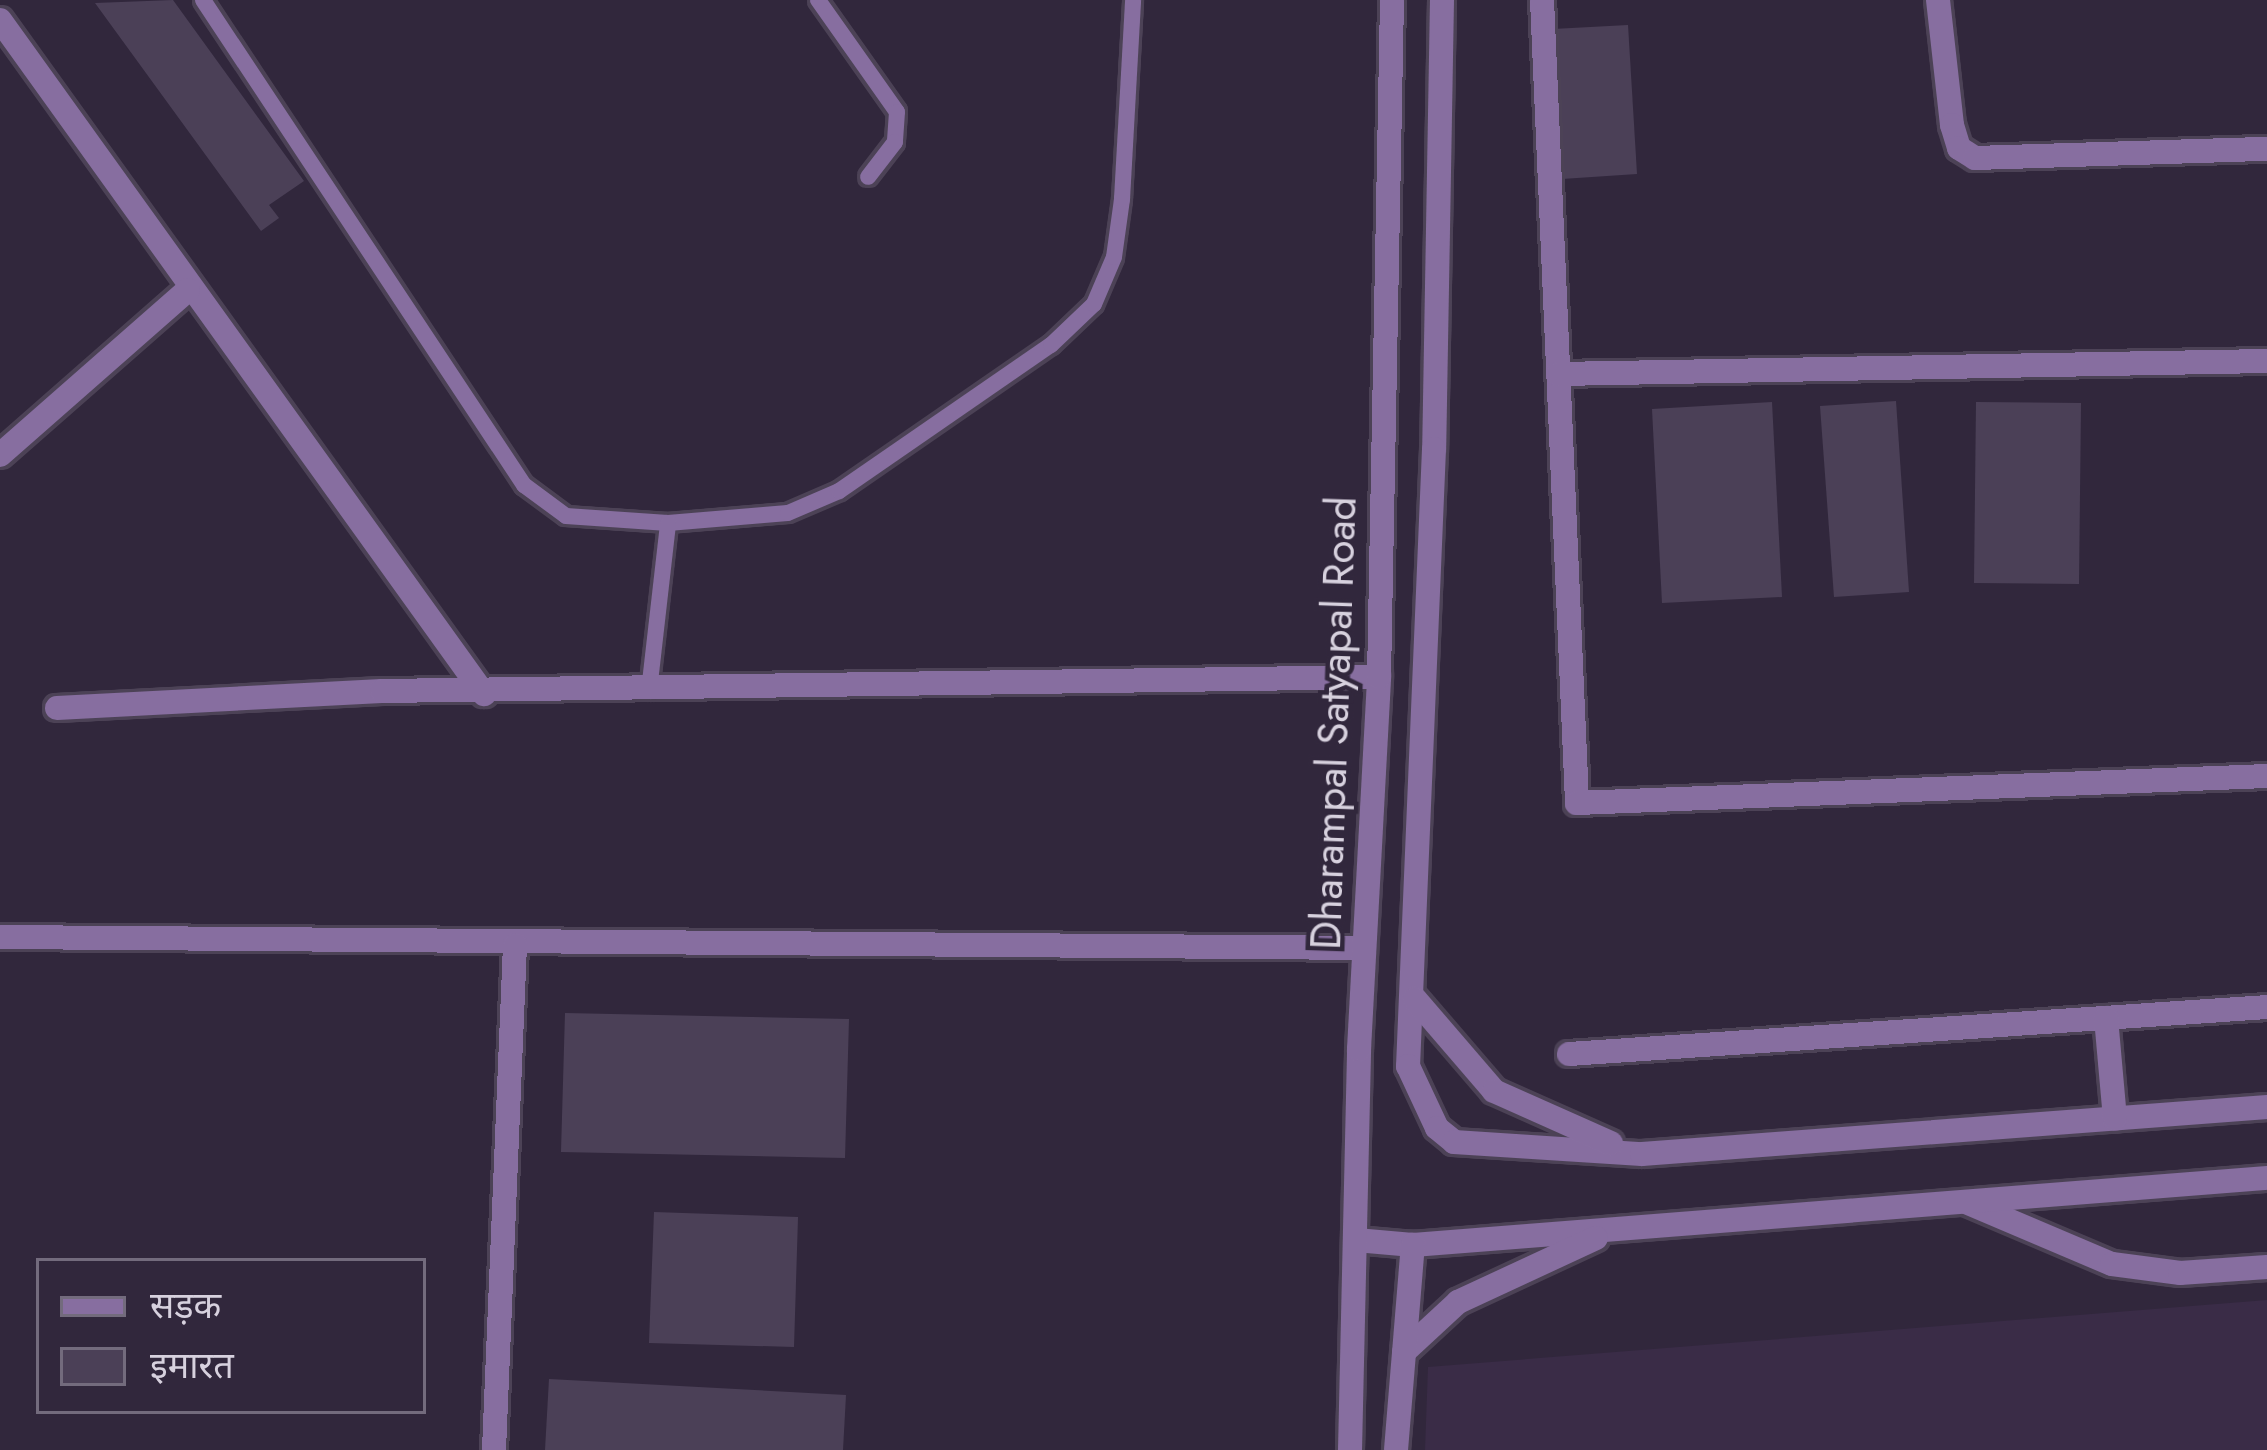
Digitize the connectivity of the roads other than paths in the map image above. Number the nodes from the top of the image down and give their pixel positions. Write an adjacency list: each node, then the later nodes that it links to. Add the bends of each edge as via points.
1 (202, 0): 15 (lane, via 524,485 566,516)
2 (818, 0): 10 (lane, via 897,112 895,142)
3 (1133, 0): 15 (lane, via 1122,199 1114,256 1094,304 1051,344 839,491 788,512)
4 (1392, 0): 16 (street, Dharampal Satyapal Road)
5 (1442, 0): 24 (street)
6 (1542, 0): 13 (street)
7 (1938, 0): 9 (street, via 1952,125 1959,148 1975,158)
8 (0, 20): 11 (street)
9 (2267, 148)
10 (868, 177)
11 (188, 290): 14 (street); 18 (street)
12 (2267, 361): 13 (street)
13 (1558, 374): 20 (street, via 1577,802)
14 (0, 455)
15 (668, 523): 17 (lane)
16 (1379, 677): 17 (street); 23 (street, Dharampal Satyapal Road)
17 (650, 691): 18 (street)
18 (484, 694): 19 (street, via 382,691)
19 (57, 708)
20 (2267, 776)
21 (0, 938): 22 (street)
22 (515, 945): 23 (street); 38 (street)
23 (1364, 948): 34 (street, Dharampal Satyapal Road)
24 (1415, 999): 30 (street, via 1471,1068 1518,1108); 30 (street, via 1408,1066 1426,1111 1454,1142)
25 (2267, 1007): 26 (street)
26 (2106, 1018): 27 (street); 29 (street)
27 (1569, 1054)
28 (2267, 1107): 29 (street)
29 (2115, 1119): 30 (street)
30 (1642, 1154)
31 (2267, 1178): 32 (street)
32 (1968, 1203): 33 (street); 36 (street, via 2111,1264 2180,1274)
33 (1615, 1229): 35 (street); 37 (street, via 1458,1302)
34 (1356, 1240): 35 (street); 39 (street, Dharampal Satyapal Road)
35 (1413, 1245): 37 (street)
36 (2267, 1268)
37 (1404, 1352): 40 (street)
38 (494, 1450)
39 (1350, 1450)
40 (1396, 1450)

